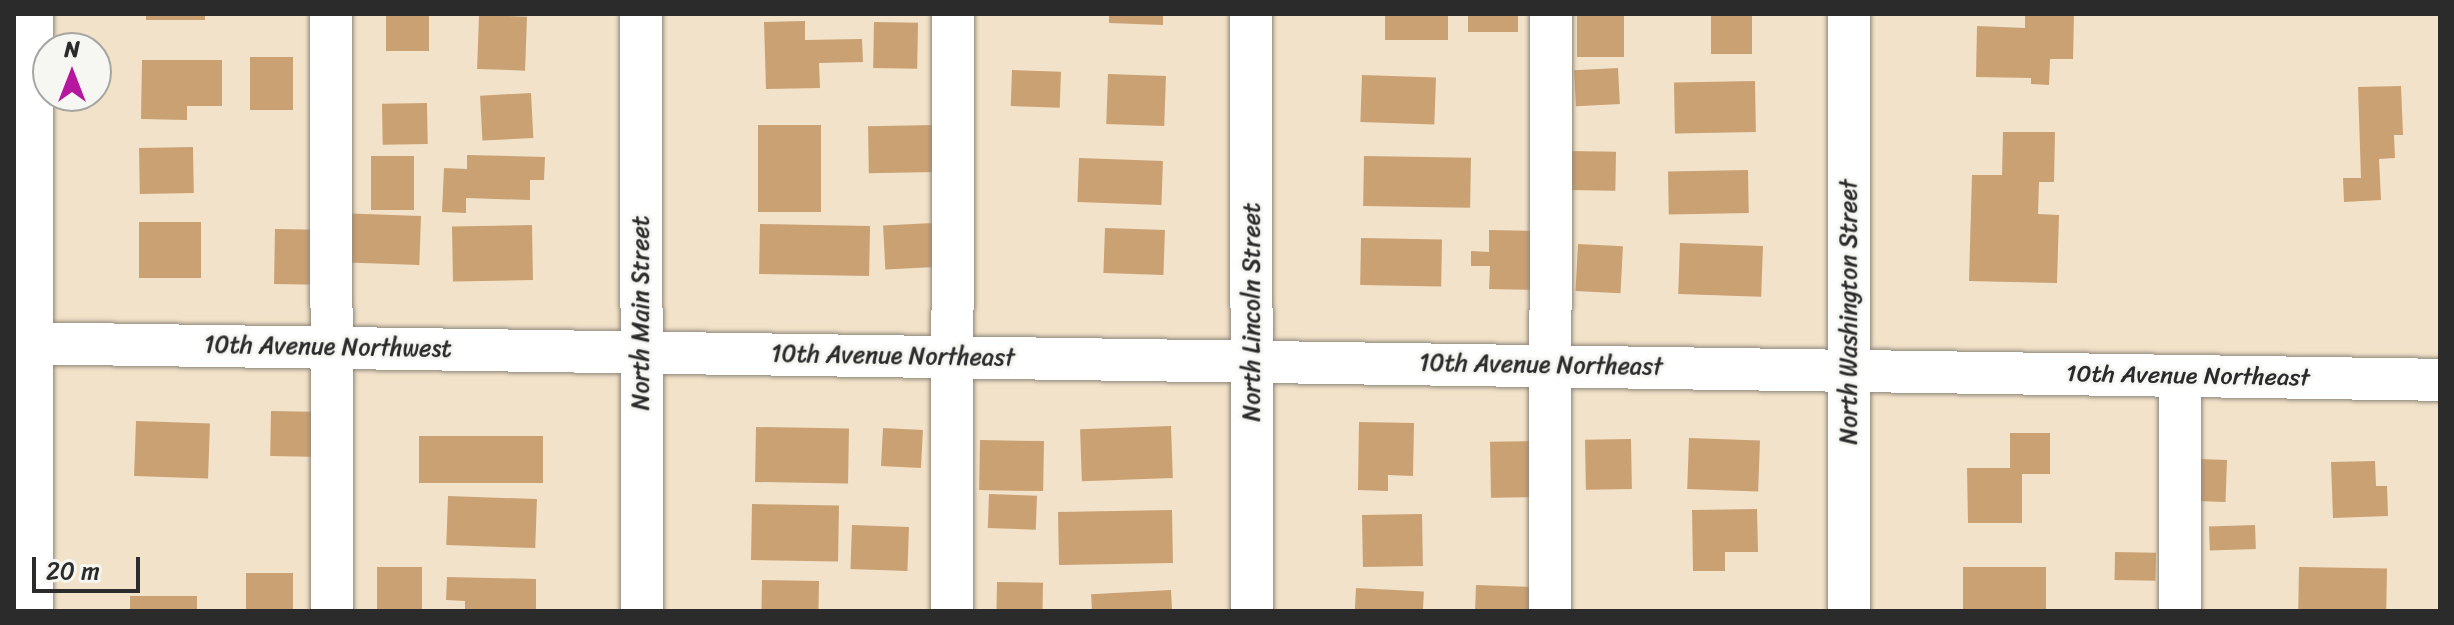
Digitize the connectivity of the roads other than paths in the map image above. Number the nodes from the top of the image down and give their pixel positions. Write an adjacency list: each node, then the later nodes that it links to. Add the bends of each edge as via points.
1 (32, 14): 8 (street)
2 (331, 14): 9 (street)
3 (641, 14): 10 (street, North Main Street)
4 (953, 14): 11 (street)
5 (1251, 14): 12 (street, North Lincoln Street)
6 (1551, 14): 13 (street)
7 (1849, 14): 14 (street, North Washington Street)
8 (23, 343): 9 (street, 10th Avenue Northwest); 17 (street)
9 (331, 347): 10 (street, 10th Avenue Northwest); 18 (street)
10 (641, 353): 11 (street, 10th Avenue Northeast); 19 (street, North Main Street)
11 (952, 356): 12 (street, 10th Avenue Northeast); 20 (street)
12 (1252, 360): 13 (street, 10th Avenue Northeast); 21 (street, North Lincoln Street)
13 (1552, 365): 14 (street, 10th Avenue Northeast); 22 (street)
14 (1849, 371): 15 (street, 10th Avenue Northeast); 23 (street, North Washington Street)
15 (2180, 376): 16 (street, 10th Avenue Northeast); 24 (street)
16 (2440, 380)
17 (32, 611)
18 (332, 611)
19 (642, 611)
20 (952, 611)
21 (1252, 611)
22 (1550, 611)
23 (1849, 611)
24 (2180, 611)

